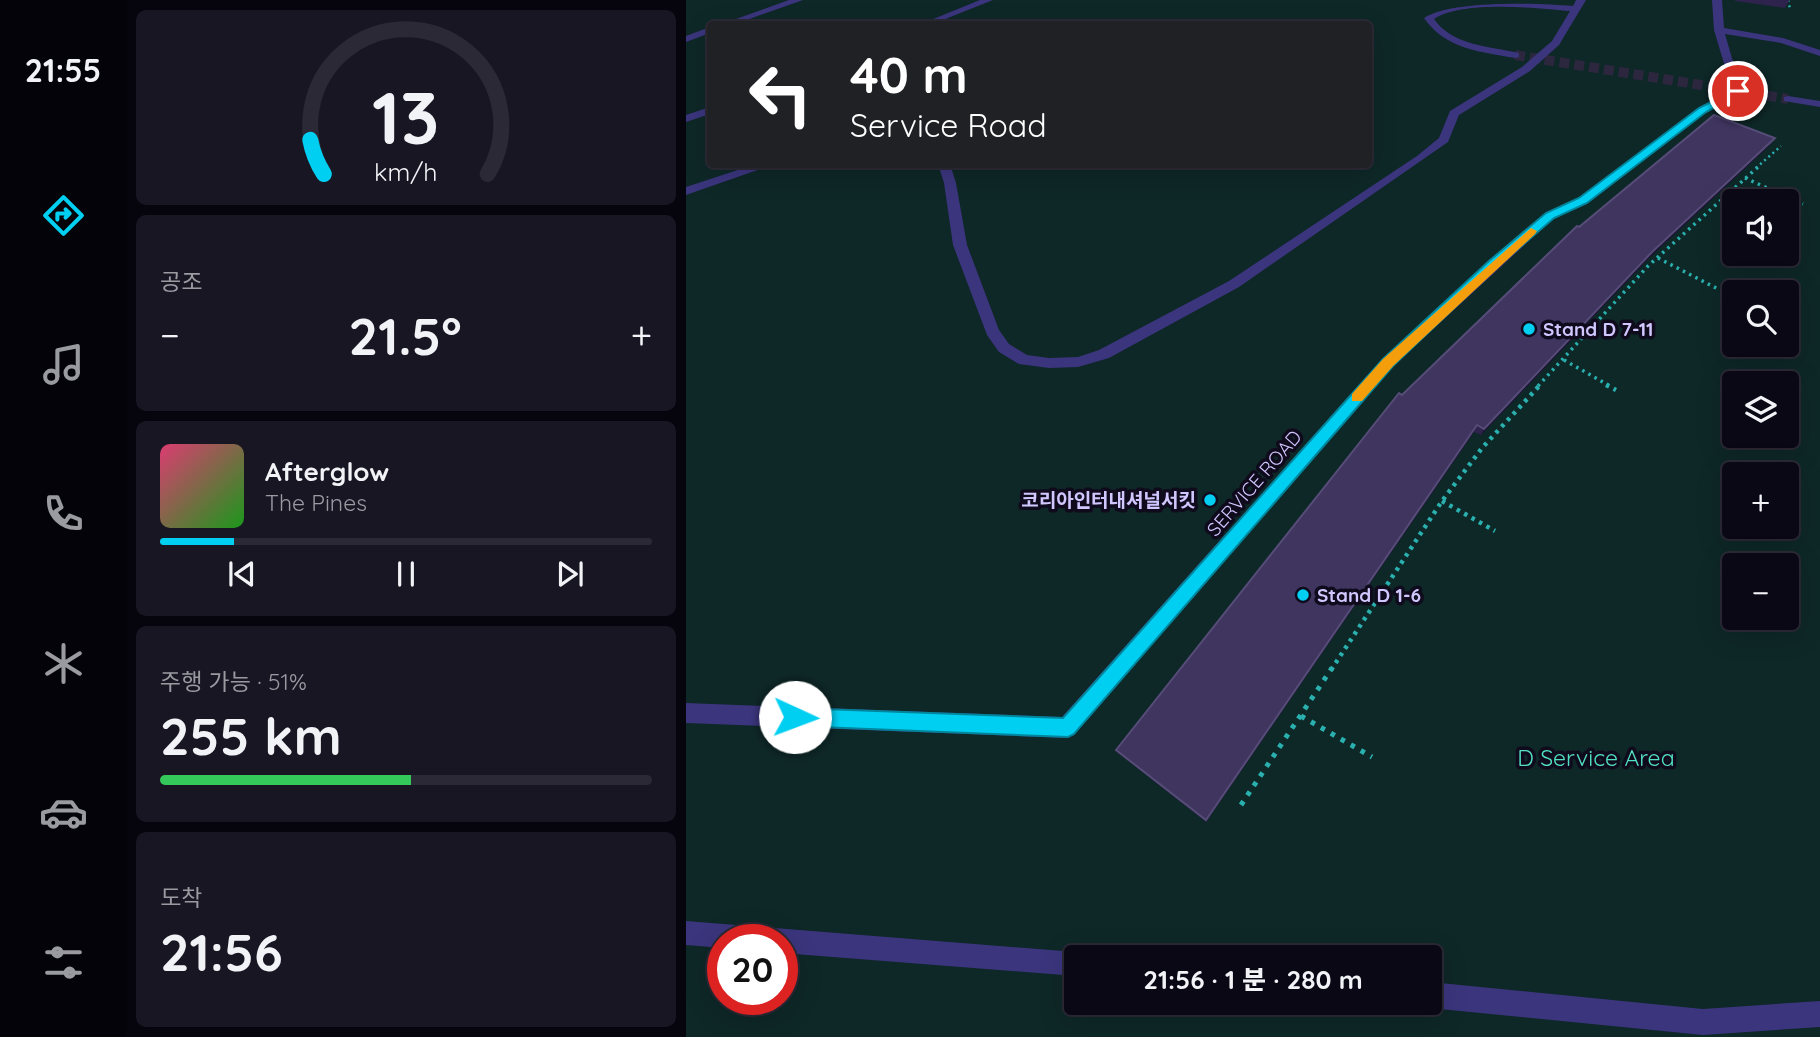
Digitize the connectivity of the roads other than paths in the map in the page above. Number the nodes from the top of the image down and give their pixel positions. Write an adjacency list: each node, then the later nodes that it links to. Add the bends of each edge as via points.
1 (798, 0): 5 (street)
2 (988, 0): 6 (street)
3 (1717, 0): 7 (street, SERVICE ROAD)
4 (1579, 5): 11 (street, via 1472,0 1441,4 1432,10 1429,18 1434,27 1449,37); 17 (street, via 1556,43 1526,69 1454,113 1444,140 1421,158 1234,284 1104,354 1077,362 1024,360 1004,348 992,331 960,245)
5 (736, 21)
6 (934, 21)
7 (1718, 30): 10 (street, via 1766,36); 19 (street, SERVICE ROAD, via 1738,91 1702,110 1583,201 1550,215 1388,362 1068,728)
8 (707, 31): 9 (street)
9 (686, 39)
10 (1820, 53)
11 (1515, 55)
12 (1788, 99): 13 (street)
13 (1820, 104)
14 (707, 111): 15 (street)
15 (686, 119)
16 (757, 168): 18 (street)
17 (944, 168)
18 (686, 191)
19 (686, 713)
20 (686, 933): 21 (street)
21 (1064, 963)
22 (1442, 996): 23 (street, via 1703,1022)
23 (1820, 1014)

